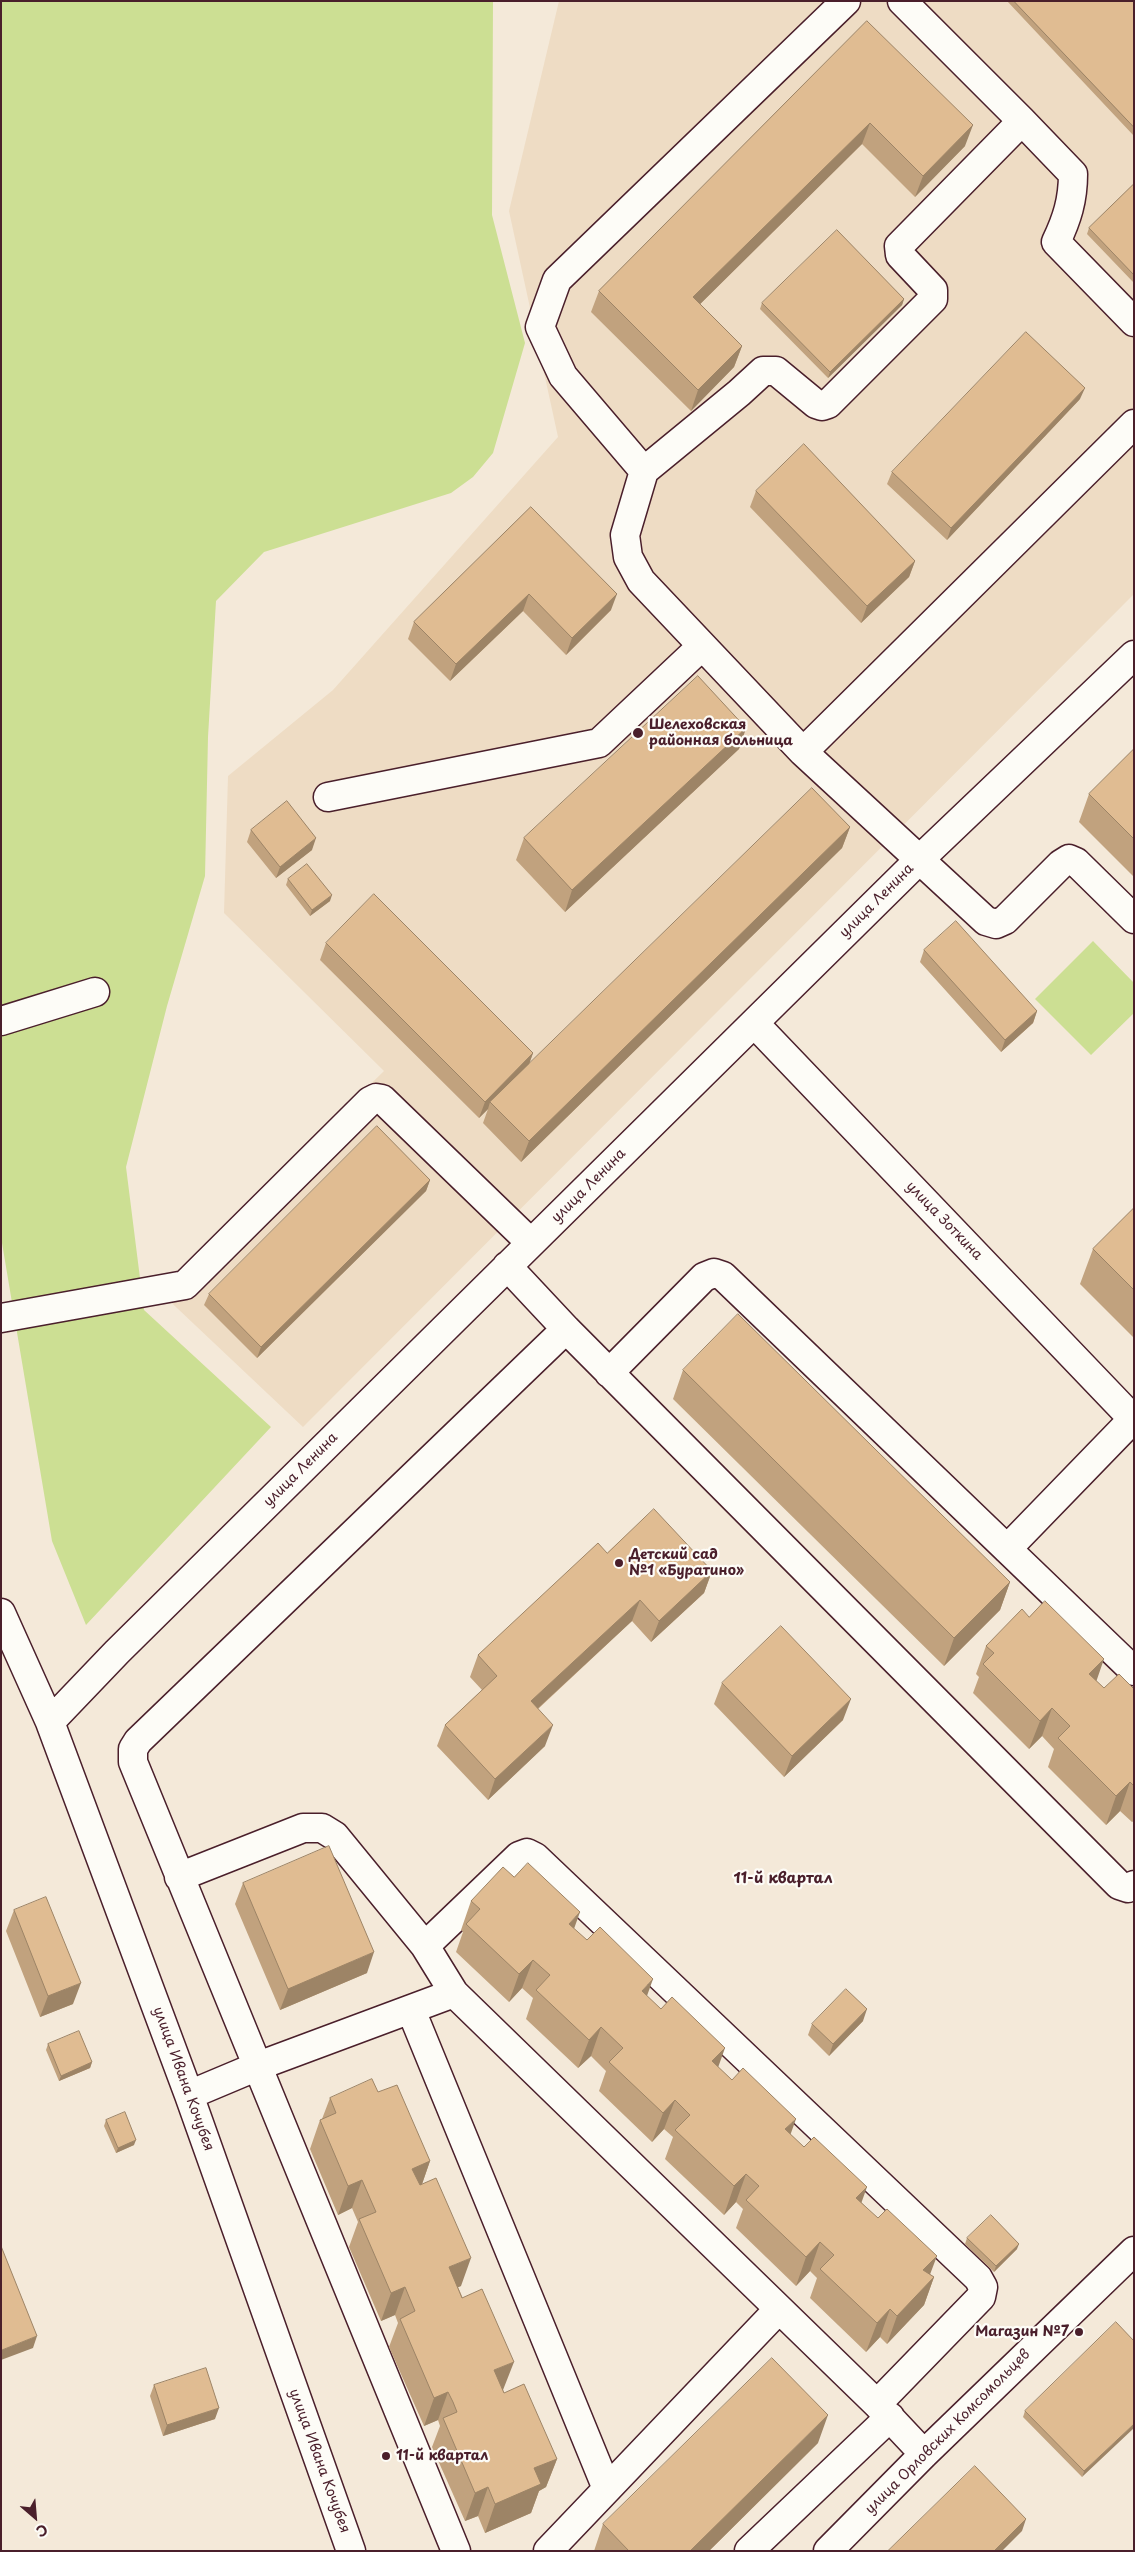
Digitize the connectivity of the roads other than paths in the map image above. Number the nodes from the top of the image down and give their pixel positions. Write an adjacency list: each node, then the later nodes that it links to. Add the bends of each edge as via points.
1 (846, 1): 6 (street, via 558,280 540,327 563,376)
2 (902, 1): 3 (street)
3 (1022, 120): 4 (street, via 1073,174 1073,199 1056,242); 6 (street, via 900,246 900,256 933,290 933,299 828,404 816,404 776,371 763,371)
4 (1134, 322)
5 (1134, 424): 9 (street)
6 (644, 471): 7 (street, via 625,535 628,557 641,582)
7 (702, 646): 9 (street); 10 (street, via 600,743)
8 (1134, 656): 11 (street, улица Ленина)
9 (803, 752): 11 (street)
10 (328, 797)
11 (919, 860): 12 (street, via 986,921 996,924 1069,860 1076,862); 15 (street, улица Ленина)
12 (1134, 919)
13 (95, 992): 14 (street)
14 (1, 1021)
15 (754, 1023): 16 (street, улица Ленина); 21 (street, улица Зоткина)
16 (531, 1243): 17 (street, улица Ленина); 18 (street, via 382,1099 376,1098 185,1285)
17 (507, 1266): 19 (street); 25 (street, улица Ленина)
18 (1, 1318)
19 (566, 1329): 20 (street); 26 (street, via 132,1749 133,1762)
20 (609, 1372): 22 (street, via 704,1277 714,1273 723,1276); 27 (street, via 1119,1885 1128,1888)
21 (1133, 1420): 22 (street)
22 (1007, 1549): 24 (street)
23 (1, 1613): 25 (street, улица Ивана Кочубея)
24 (1134, 1671)
25 (50, 1722): 32 (street, улица Ивана Кочубея)
26 (179, 1877): 28 (street, via 303,1828 322,1828 335,1836); 31 (street)
27 (1134, 1885)
28 (426, 1946): 29 (street); 35 (street, via 519,1856 527,1853 535,1857 978,2278 983,2287 982,2297)
29 (454, 1993): 30 (street); 34 (street)
30 (411, 2010): 31 (street); 37 (street)
31 (258, 2066): 32 (street); 39 (street)
32 (189, 2095): 38 (street, улица Ивана Кочубея)
33 (1134, 2251): 36 (street, улица Орловских Комсомольцев)
34 (780, 2309): 35 (street); 37 (street)
35 (884, 2410): 36 (street); 41 (street)
36 (924, 2454): 42 (street, улица Орловских Комсомольцев)
37 (607, 2489): 40 (street)
38 (351, 2551)
39 (456, 2551)
40 (548, 2551)
41 (749, 2551)
42 (828, 2551)

